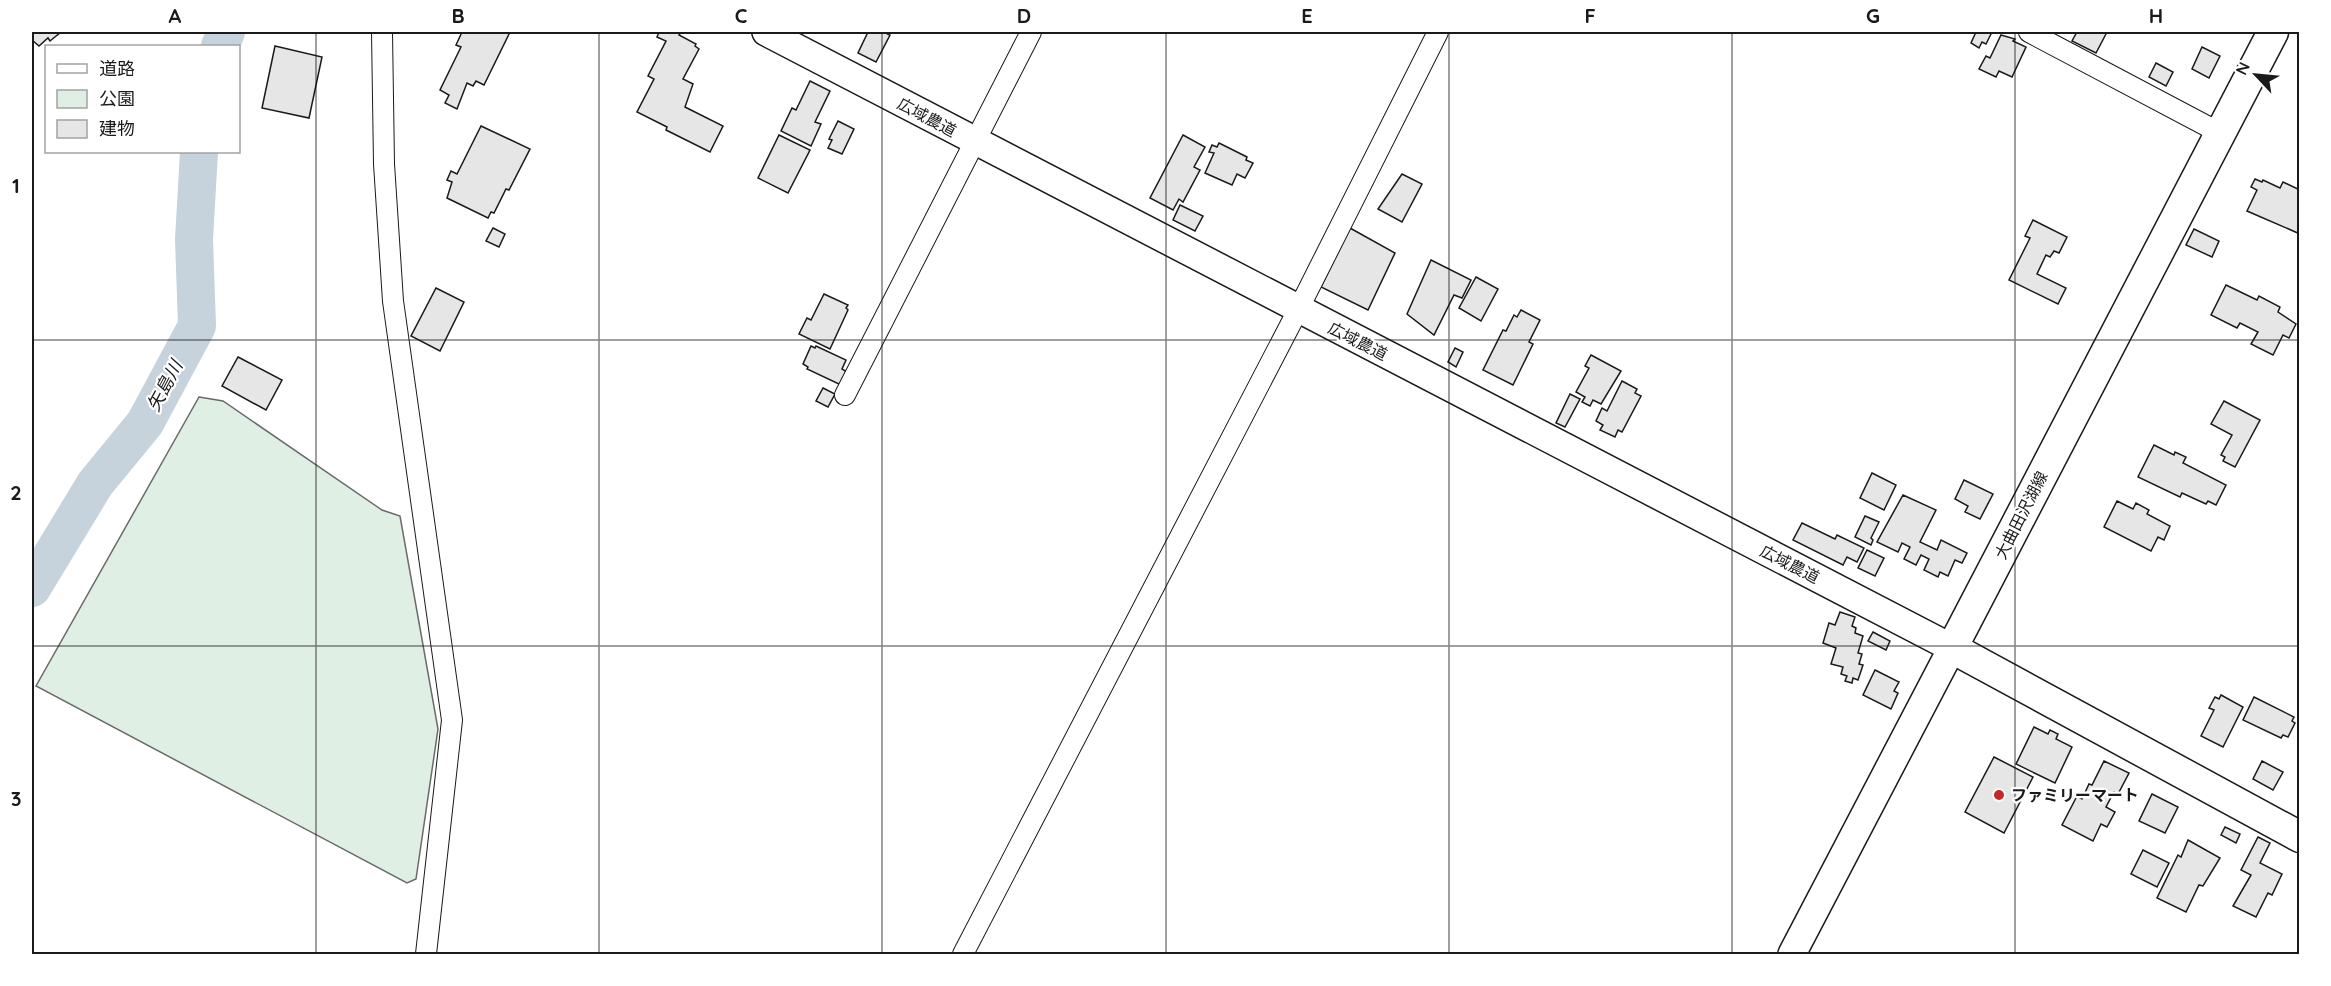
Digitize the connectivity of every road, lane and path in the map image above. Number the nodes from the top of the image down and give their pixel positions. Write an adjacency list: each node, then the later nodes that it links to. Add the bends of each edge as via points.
1 (382, 32): 13 (street, via 393,301 452,720)
2 (765, 32): 8 (street, 広域農道)
3 (1030, 32): 8 (street)
4 (1438, 32): 9 (street)
5 (2029, 32): 7 (street)
6 (2273, 32): 7 (main road, 大曲田沢湖線)
7 (2220, 133): 11 (main road, 大曲田沢湖線)
8 (975, 141): 9 (street, 広域農道); 10 (street)
9 (1298, 310): 11 (street, 広域農道); 14 (street)
10 (844, 395)
11 (1952, 648): 12 (main road); 15 (street)
12 (2300, 837)
13 (426, 954)
14 (963, 954)
15 (1792, 954)

